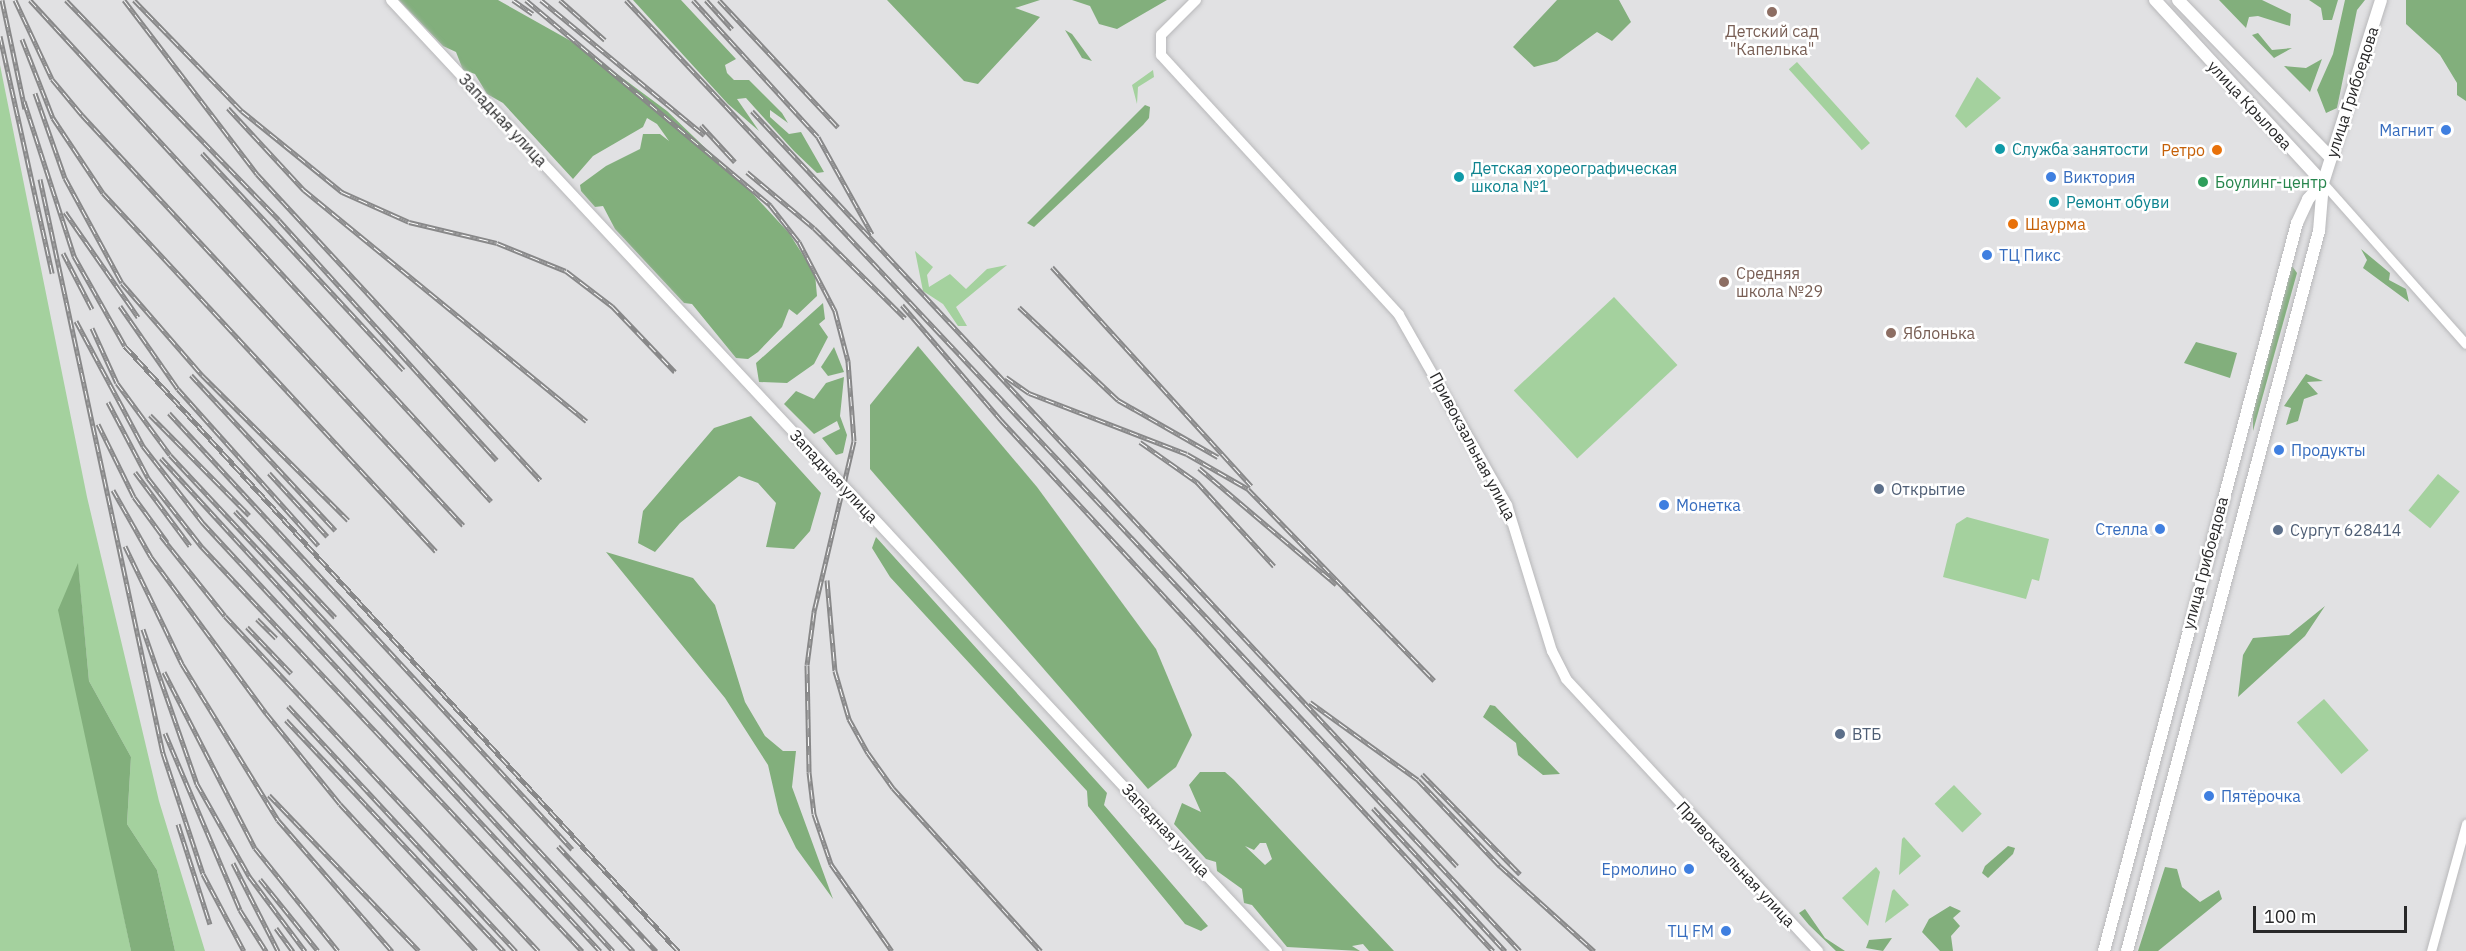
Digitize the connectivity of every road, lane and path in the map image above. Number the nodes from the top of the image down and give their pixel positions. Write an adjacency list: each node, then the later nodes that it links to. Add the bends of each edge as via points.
1 (391, 0): 10 (street, Западная улица)
2 (1196, 0): 11 (street, Привокзальная улица, via 1169,24 1159,43 1167,64 1399,315 1507,505 1552,651 1566,680)
3 (2155, 0): 7 (main road, улица Крылова)
4 (2178, 0): 6 (main road, улица Крылова)
5 (2381, 0): 6 (main road, улица Грибоедова)
6 (2331, 158): 7 (main road, улица Грибоедова)
7 (2323, 183): 8 (street, улица Крылова); 12 (main road, улица Грибоедова, via 2308,199 2297,223); 13 (main road, улица Грибоедова, via 2319,231)
8 (2466, 344)
9 (2466, 824): 14 (street)
10 (1277, 951)
11 (1818, 951)
12 (2104, 951)
13 (2127, 951)
14 (2431, 951)

